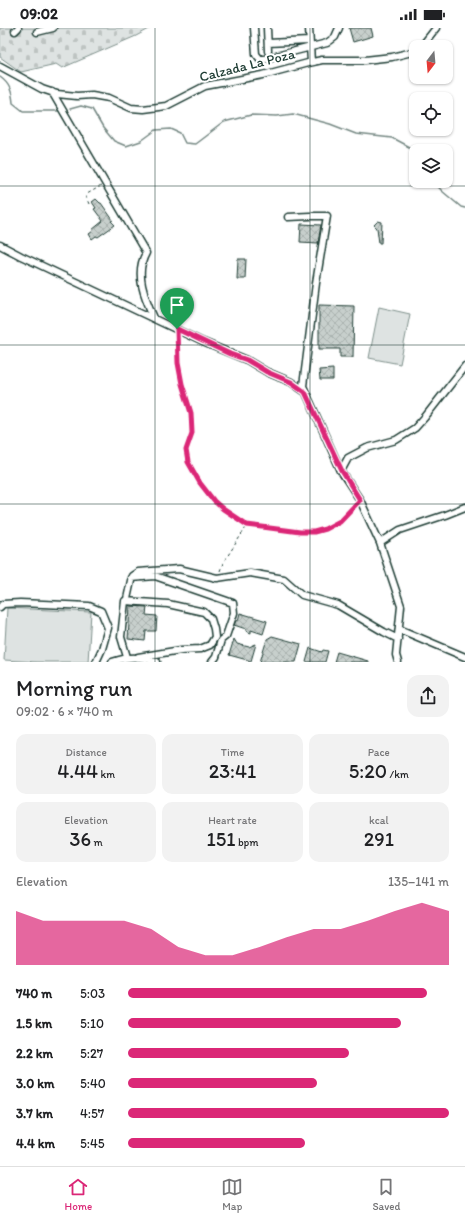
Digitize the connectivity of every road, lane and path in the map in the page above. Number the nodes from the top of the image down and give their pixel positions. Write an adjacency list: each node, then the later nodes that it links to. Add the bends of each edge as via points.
1 (53, 28): 7 (street)
2 (254, 28): 10 (street, via 256,54 260,59)
3 (267, 28): 9 (street)
4 (309, 28): 10 (street)
5 (339, 28): 10 (street, via 332,40 327,43)
6 (436, 28): 8 (street)
7 (38, 32)
8 (427, 40)
9 (268, 43): 10 (street); 11 (street)
10 (310, 44): 13 (street)
11 (268, 51)
12 (409, 54): 13 (street, Calzada La Poza, via 365,60)
13 (311, 62): 15 (street, Calzada La Poza, via 263,75 205,86 166,106 155,108 131,108 109,98)
14 (0, 66): 15 (street, Calzada La Poza)
15 (52, 92): 16 (street)
16 (105, 184): 17 (path, via 88,194 86,197); 20 (street, via 146,253 142,260 142,287)
17 (89, 204)
18 (288, 217): 23 (street, via 327,216 303,386)
19 (0, 245): 20 (street)
20 (154, 318): 21 (street)
21 (177, 329): 23 (street, via 247,360); 27 (path, via 178,363 191,413 192,433 186,450 188,462 214,501)
22 (465, 366): 24 (street, via 415,428 396,440 367,448 348,458)
23 (305, 392): 24 (street)
24 (342, 471): 25 (street)
25 (360, 500): 27 (path, via 340,521 314,532); 28 (street)
26 (465, 507): 28 (street, via 400,530)
27 (247, 525): 30 (path, via 223,563)
28 (380, 543): 33 (street, via 401,606)
29 (131, 578): 30 (street, via 138,572 179,569); 31 (street); 34 (street, via 155,576 233,603 234,613 226,636)
30 (217, 578): 35 (street, via 250,574 284,579 302,594 338,605)
31 (125, 601): 34 (street, via 168,604 204,612 211,619); 36 (street, via 121,637)
32 (0, 606): 39 (street, via 20,603 89,606 101,611 108,628)
33 (399, 629): 35 (street); 38 (street)
34 (218, 639): 37 (street, via 200,649); 42 (street, via 216,657)
35 (398, 639): 43 (street)
36 (127, 657): 37 (street); 40 (street)
37 (138, 657): 41 (street)
38 (465, 657)
39 (96, 662)
40 (112, 662)
41 (158, 662)
42 (212, 662)
43 (398, 662)

